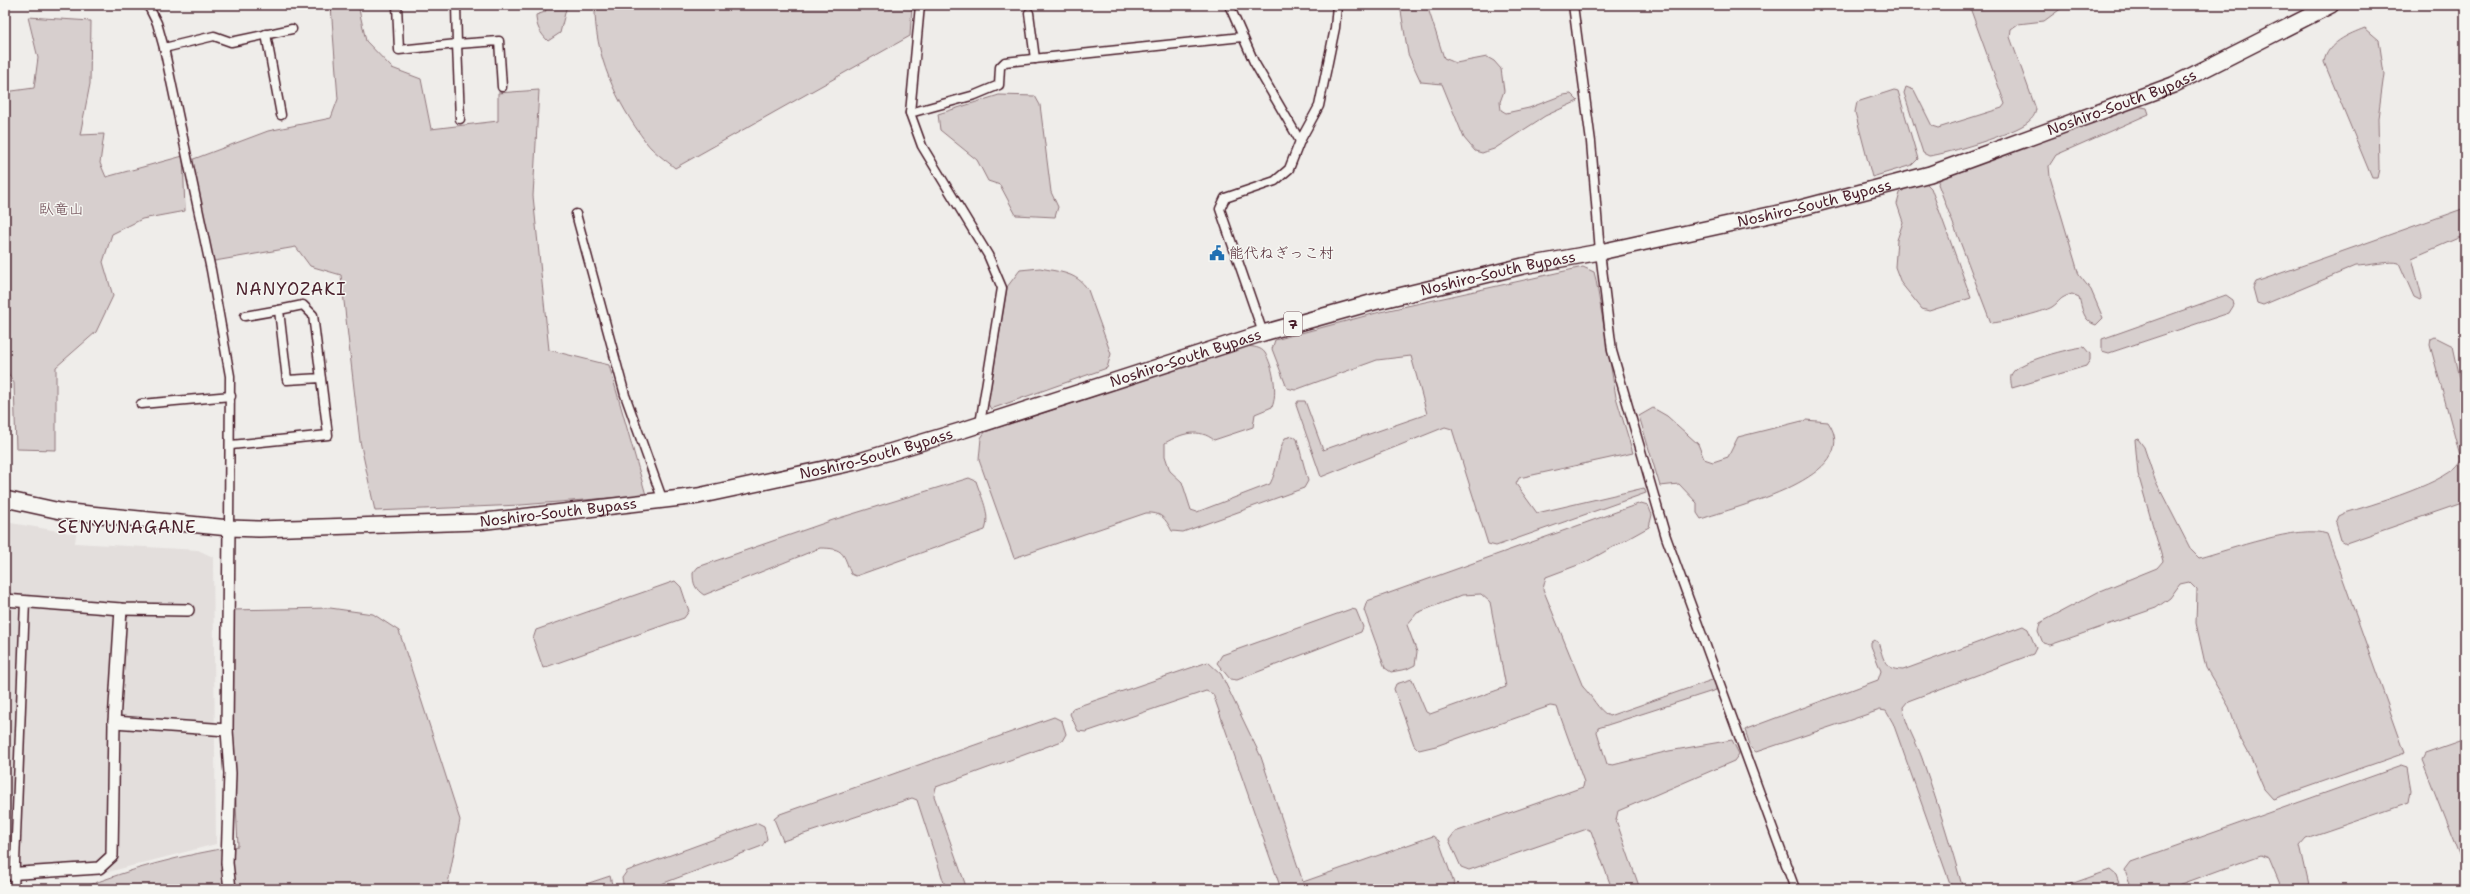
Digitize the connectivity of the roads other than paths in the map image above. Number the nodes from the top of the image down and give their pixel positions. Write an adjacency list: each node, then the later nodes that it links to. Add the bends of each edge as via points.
1 (148, 5): 14 (street, via 157,23)
2 (397, 5): 13 (street, via 399,50)
3 (456, 5): 13 (street)
4 (920, 5): 17 (street)
5 (1230, 5): 12 (street)
6 (1338, 5): 20 (street, via 1319,106)
7 (1573, 5): 22 (street, via 1591,142)
8 (2331, 5): 22 (highway, Noshiro-South Bypass / 7, via 2173,85 1930,174 1797,209)
9 (1029, 13): 15 (street)
10 (292, 29): 11 (street)
11 (266, 34): 14 (street, via 231,42 214,36); 18 (street)
12 (1242, 37): 15 (street); 20 (street)
13 (457, 44): 16 (street, via 499,41); 19 (street)
14 (164, 48): 27 (street, via 212,270)
15 (1035, 59): 17 (street, via 1006,62 1000,67 999,85 975,96)
16 (502, 87)
17 (910, 113): 29 (street, via 922,146 988,255 1002,288)
18 (281, 115)
19 (460, 118)
20 (1300, 140): 25 (street, via 1289,169 1275,181 1224,198 1220,209)
21 (576, 214): 32 (street, via 625,395)
22 (1600, 252): 25 (highway, Noshiro-South Bypass / 7, via 1464,280); 43 (street, via 1612,351 1664,530)
23 (279, 310): 24 (street); 26 (street, via 303,305 313,314); 26 (street, via 287,380)
24 (246, 316)
25 (1264, 333): 29 (highway, Noshiro-South Bypass / 7)
26 (321, 378): 30 (street, via 328,435)
27 (231, 396): 28 (street); 30 (street)
28 (141, 404)
29 (980, 424): 32 (highway, Noshiro-South Bypass / 7, via 856,462)
30 (231, 445): 33 (street)
31 (5, 499): 33 (highway, Noshiro-South Bypass / 7, via 60,511)
32 (663, 501): 33 (highway, Noshiro-South Bypass / 7, via 478,522)
33 (229, 528): 39 (street)
34 (5, 600): 35 (street)
35 (25, 601): 36 (street); 40 (street)
36 (120, 609): 37 (street); 38 (street)
37 (188, 610)
38 (114, 722): 39 (street); 40 (street, via 112,856 99,868)
39 (226, 730): 42 (street, via 230,774 227,863)
40 (10, 874): 41 (street)
41 (14, 889)
42 (230, 889)
43 (1795, 889)

